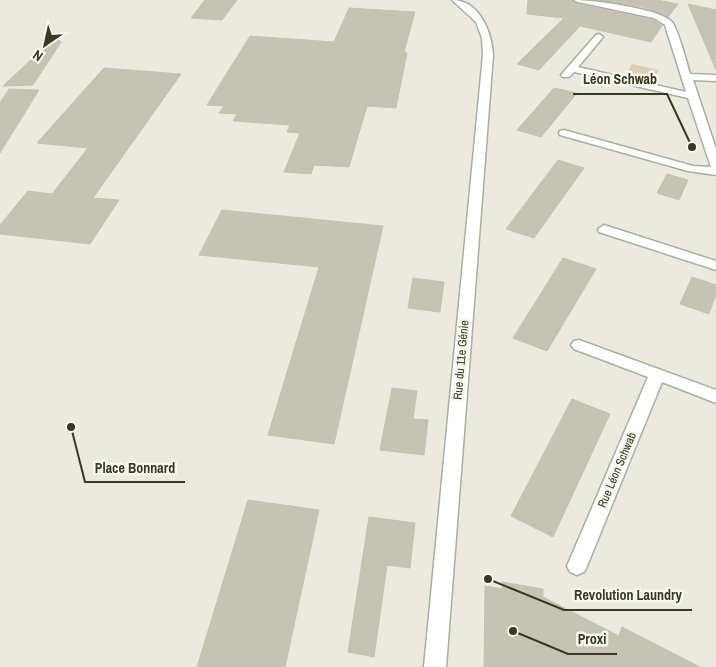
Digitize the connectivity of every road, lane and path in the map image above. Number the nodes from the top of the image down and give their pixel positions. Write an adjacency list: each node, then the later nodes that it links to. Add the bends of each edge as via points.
1 (456, 0): 17 (street, Rue du 11e Génie, via 475,15 485,34 489,54)
2 (578, 0): 4 (street, via 664,20 669,24)
3 (600, 37): 6 (street, via 568,71)
4 (686, 77): 5 (street); 6 (street)
5 (716, 78)
6 (692, 96): 8 (street)
7 (564, 133): 10 (street, via 692,169)
8 (713, 148): 9 (street)
9 (716, 166)
10 (716, 171)
11 (604, 229): 12 (street)
12 (716, 266)
13 (579, 345): 14 (street)
14 (657, 374): 15 (street); 16 (street, Rue Léon Schwab)
15 (716, 397)
16 (577, 566)
17 (435, 667)

